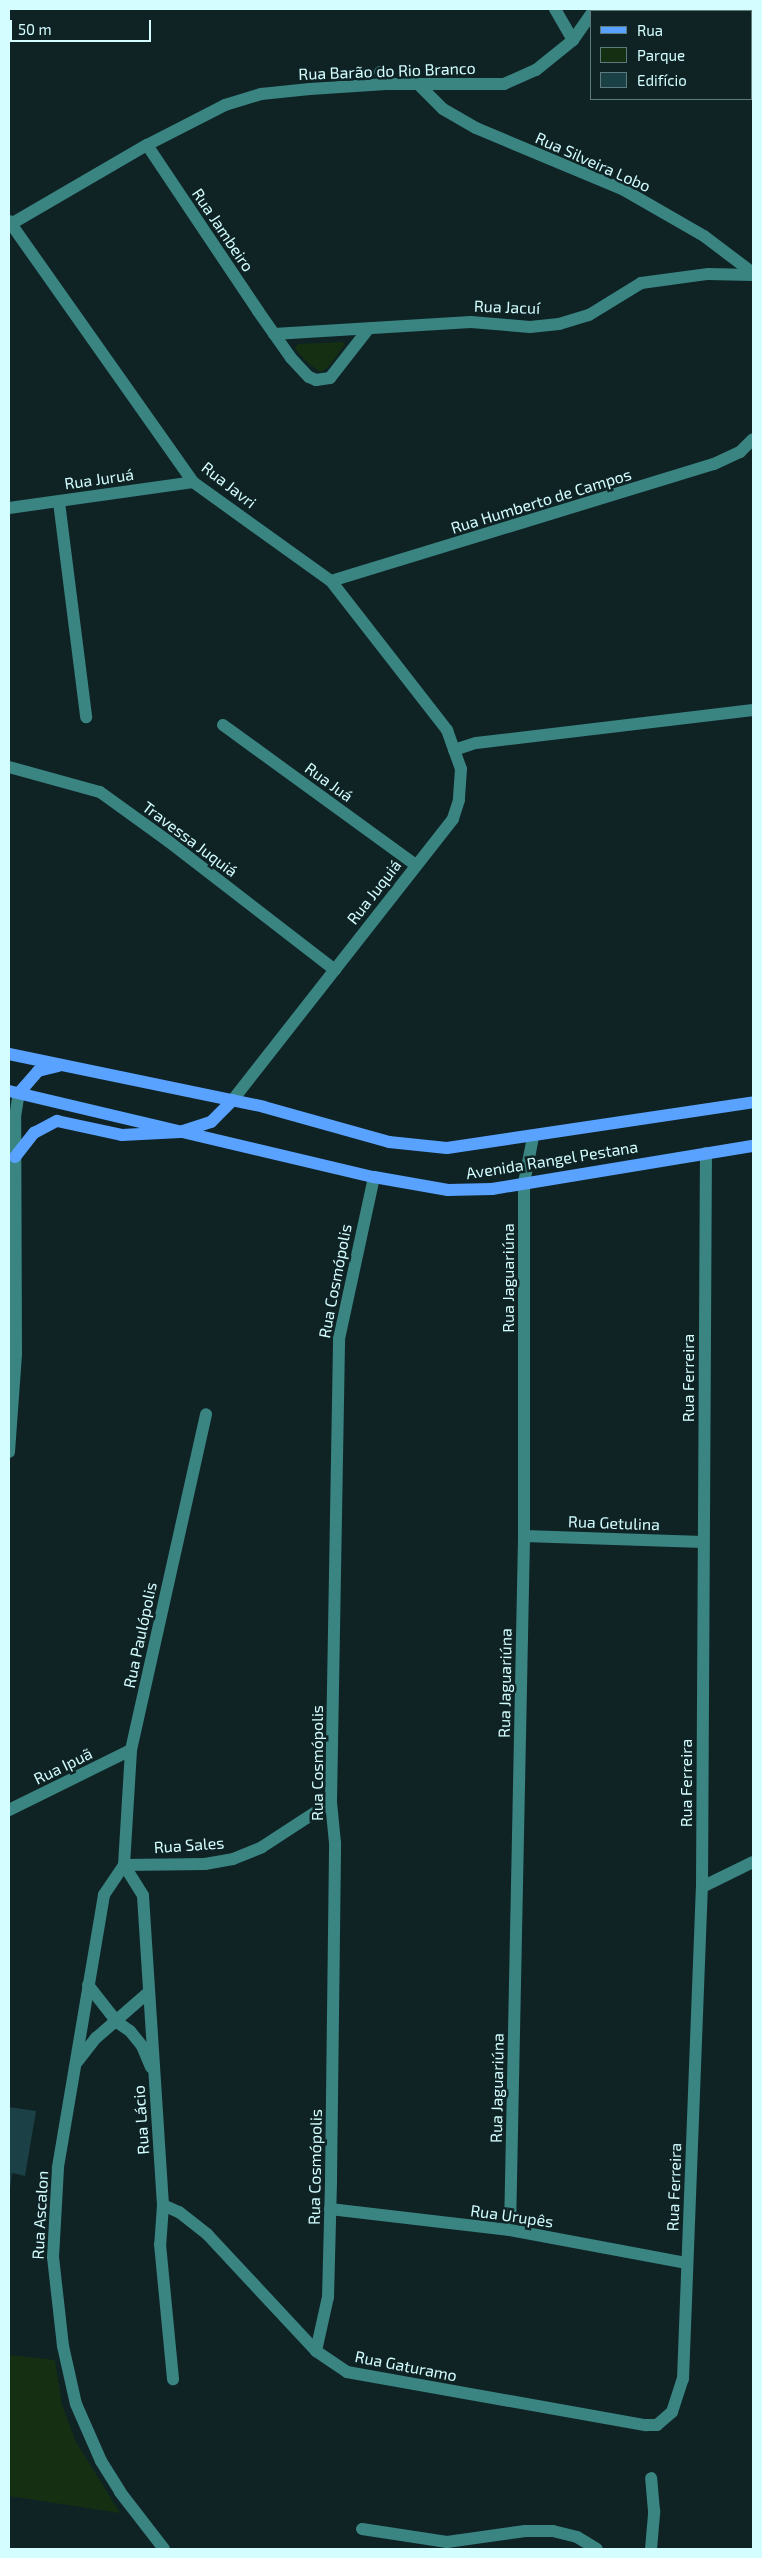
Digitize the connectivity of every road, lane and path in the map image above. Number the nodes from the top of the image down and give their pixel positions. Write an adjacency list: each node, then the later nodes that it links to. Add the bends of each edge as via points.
1 (555, 9): 3 (street)
2 (590, 14): 3 (street, Rua Barão do Rio Branco)
3 (573, 40): 6 (street, Rua Barão do Rio Branco, via 536,70 504,84)
4 (380, 72): 5 (street)
5 (386, 84): 6 (street, Rua Barão do Rio Branco); 7 (street, Rua Barão do Rio Branco, via 260,94 224,105)
6 (418, 84): 9 (street, Rua Silveira Lobo, via 451,114 476,128 624,190 704,236)
7 (147, 145): 8 (street, Rua Barão do Rio Branco); 11 (street, Rua Jambeiro)
8 (10, 223): 13 (street, Rua Javri)
9 (753, 274): 10 (street, Rua Jacuí, via 708,274 640,283 589,315 559,324 530,327 471,322)
10 (369, 328): 11 (street, Rua Jacuí); 11 (street, Rua Jambeiro, via 337,371 323,381 304,372)
11 (274, 334)
12 (753, 439): 16 (street, Rua Humberto de Campos, via 740,452 714,464)
13 (193, 482): 14 (street, Rua Juruá); 16 (street, Rua Javri)
14 (59, 502): 15 (street, Rua Juruá); 18 (street)
15 (9, 508)
16 (331, 581): 20 (street, Rua Javri, via 447,730)
17 (753, 710): 20 (street, via 476,743)
18 (86, 717)
19 (223, 725): 22 (street, Rua Juá)
20 (454, 750): 22 (street, Rua Juquiá, via 461,768 459,800 452,819)
21 (9, 767): 23 (street, Travessa Juquiá, via 100,792 168,840)
22 (416, 864): 23 (street, Rua Juquiá)
23 (335, 970): 27 (street, Rua Juquiá)
24 (9, 1054): 25 (main road)
25 (64, 1065): 26 (main road, via 38,1071); 27 (main road)
26 (14, 1092): 29 (main road); 33 (street)
27 (233, 1100): 29 (main road, via 210,1122); 30 (main road, Avenida Rangel Pestana, via 389,1142 418,1146 447,1148)
28 (753, 1102): 30 (main road, Avenida Rangel Pestana)
29 (180, 1132): 33 (main road, via 122,1136 57,1121 34,1133); 34 (main road, Avenida Rangel Pestana)
30 (533, 1137): 35 (street, Rua Jaguariúna)
31 (753, 1146): 32 (main road, Avenida Rangel Pestana)
32 (706, 1153): 35 (main road, Avenida Rangel Pestana); 40 (street, Rua Ferreira)
33 (15, 1157): 36 (street)
34 (374, 1177): 35 (main road, Avenida Rangel Pestana, via 426,1188 470,1191); 42 (street, Rua Cosmópolis, via 339,1339)
35 (524, 1183): 39 (street, Rua Jaguariúna)
36 (11, 1404): 38 (street)
37 (206, 1414): 41 (street, Rua Paulópolis)
38 (9, 1452)
39 (524, 1536): 40 (street, Rua Getulina); 54 (street, Rua Jaguariúna)
40 (703, 1542): 46 (street, Rua Ferreira)
41 (132, 1750): 43 (street, Rua Ipuã); 45 (street, Rua Paulópolis)
42 (331, 1802): 45 (street, Rua Sales, via 262,1846 232,1859 205,1864); 53 (street, Rua Cosmópolis, via 335,1843)
43 (9, 1810)
44 (753, 1862): 46 (street)
45 (124, 1865): 47 (street, Rua Ascalon, via 104,1895); 48 (street, Rua Lácio, via 143,1896)
46 (702, 1887): 55 (street, Rua Ferreira)
47 (88, 1985): 49 (street); 50 (street, Rua Ascalon)
48 (149, 1992): 49 (street); 51 (street, Rua Lácio)
49 (117, 2022): 50 (street, via 96,2038); 51 (street, via 130,2031 142,2046)
50 (76, 2064): 61 (street, Rua Ascalon, via 54,2213 53,2257 63,2346 76,2404 88,2435 120,2492)
51 (154, 2074): 52 (street, Rua Lácio)
52 (163, 2205): 56 (street, Rua Gaturamo, via 192,2220 207,2234); 57 (street, Rua Lácio, via 160,2244)
53 (330, 2209): 54 (street, Rua Urupês); 56 (street, Rua Cosmópolis, via 328,2297)
54 (510, 2230): 55 (street, Rua Urupês)
55 (687, 2263): 58 (street, Rua Ferreira, via 683,2379)
56 (316, 2351): 58 (street, Rua Gaturamo, via 347,2372 646,2425 657,2425)
57 (173, 2379)
58 (672, 2412)
59 (652, 2478): 63 (street)
60 (362, 2529): 62 (street, via 447,2542 525,2531 553,2531 577,2537)
61 (164, 2549)
62 (597, 2549)
63 (651, 2549)

